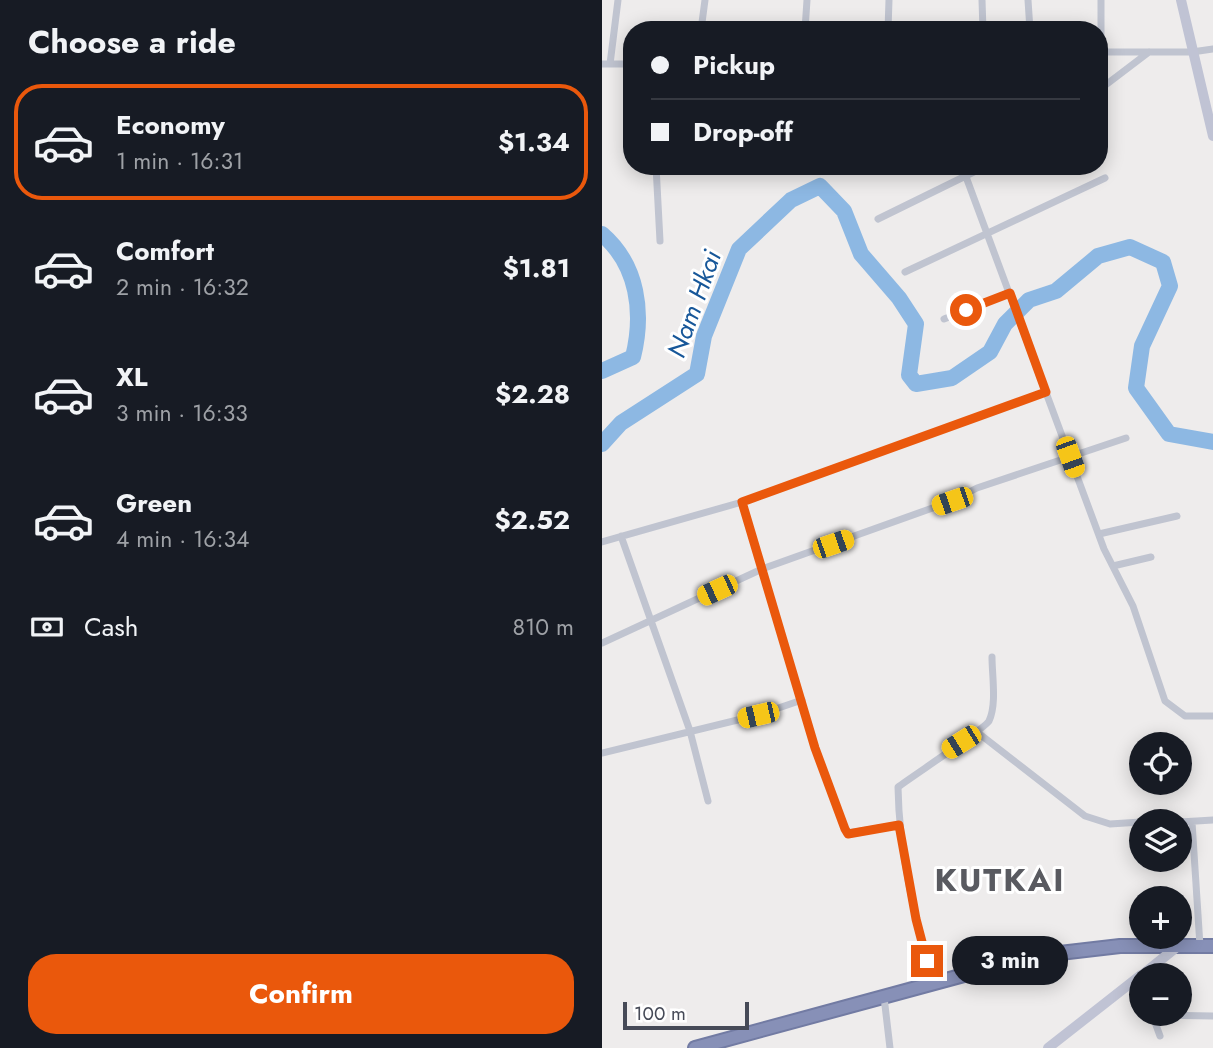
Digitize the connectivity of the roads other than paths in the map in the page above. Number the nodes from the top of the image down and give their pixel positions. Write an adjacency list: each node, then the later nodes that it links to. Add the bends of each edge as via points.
1 (618, 0): 19 (street)
2 (705, 0): 9 (street)
3 (807, 0): 10 (street)
4 (889, 0): 11 (street)
5 (982, 0): 12 (street)
6 (1028, 0): 13 (street)
7 (1101, 0): 14 (street)
8 (1181, 0): 18 (street)
9 (702, 21)
10 (806, 21)
11 (888, 21)
12 (983, 21)
13 (1029, 21)
14 (1101, 21)
15 (1213, 48): 18 (street)
16 (1108, 52): 17 (street)
17 (1149, 52): 18 (street); 20 (street)
18 (1192, 52): 21 (street)
19 (606, 64)
20 (1108, 83)
21 (1213, 136)
22 (656, 175): 29 (street)
23 (964, 175): 25 (street)
24 (970, 175): 25 (street)
25 (965, 178): 27 (street); 28 (street)
26 (1105, 178): 28 (street)
27 (878, 219)
28 (988, 234): 30 (street); 31 (street)
29 (660, 241)
30 (905, 272)
31 (1010, 293): 32 (street); 33 (street)
32 (944, 319)
33 (1046, 392): 35 (street); 36 (street)
34 (1126, 438): 35 (street)
35 (1070, 457): 38 (street); 43 (street)
36 (742, 502): 39 (street); 43 (street)
37 (1177, 516): 38 (street)
38 (1098, 534): 42 (street)
39 (621, 536): 40 (street); 44 (street)
40 (602, 542)
41 (1151, 558): 42 (street)
42 (1113, 566): 48 (street, via 1133,606 1165,701 1185,716)
43 (762, 569): 44 (street); 47 (street)
44 (649, 621): 45 (street); 49 (street)
45 (602, 643)
46 (992, 657): 50 (street, via 992,713 988,724)
47 (802, 700): 49 (street); 56 (street, via 848,834)
48 (1213, 716)
49 (690, 731): 51 (street); 52 (street)
50 (977, 732): 55 (street, via 1085,816 1110,824); 56 (street, via 898,788)
51 (602, 753)
52 (708, 801)
53 (1213, 820): 54 (street)
54 (1192, 822): 58 (street)
55 (1129, 823)
56 (899, 825): 61 (street)
57 (1129, 946): 61 (highway, via 1034,956)
58 (1206, 946)
59 (1175, 949): 60 (street)
60 (1157, 963)
61 (933, 982): 63 (highway)
62 (1129, 985): 70 (street)
63 (884, 995): 68 (highway); 69 (street)
64 (1192, 1015): 65 (street)
65 (1213, 1016)
66 (1156, 1026): 67 (street)
67 (1160, 1036)
68 (704, 1047)
69 (890, 1048)
70 (1048, 1048)

